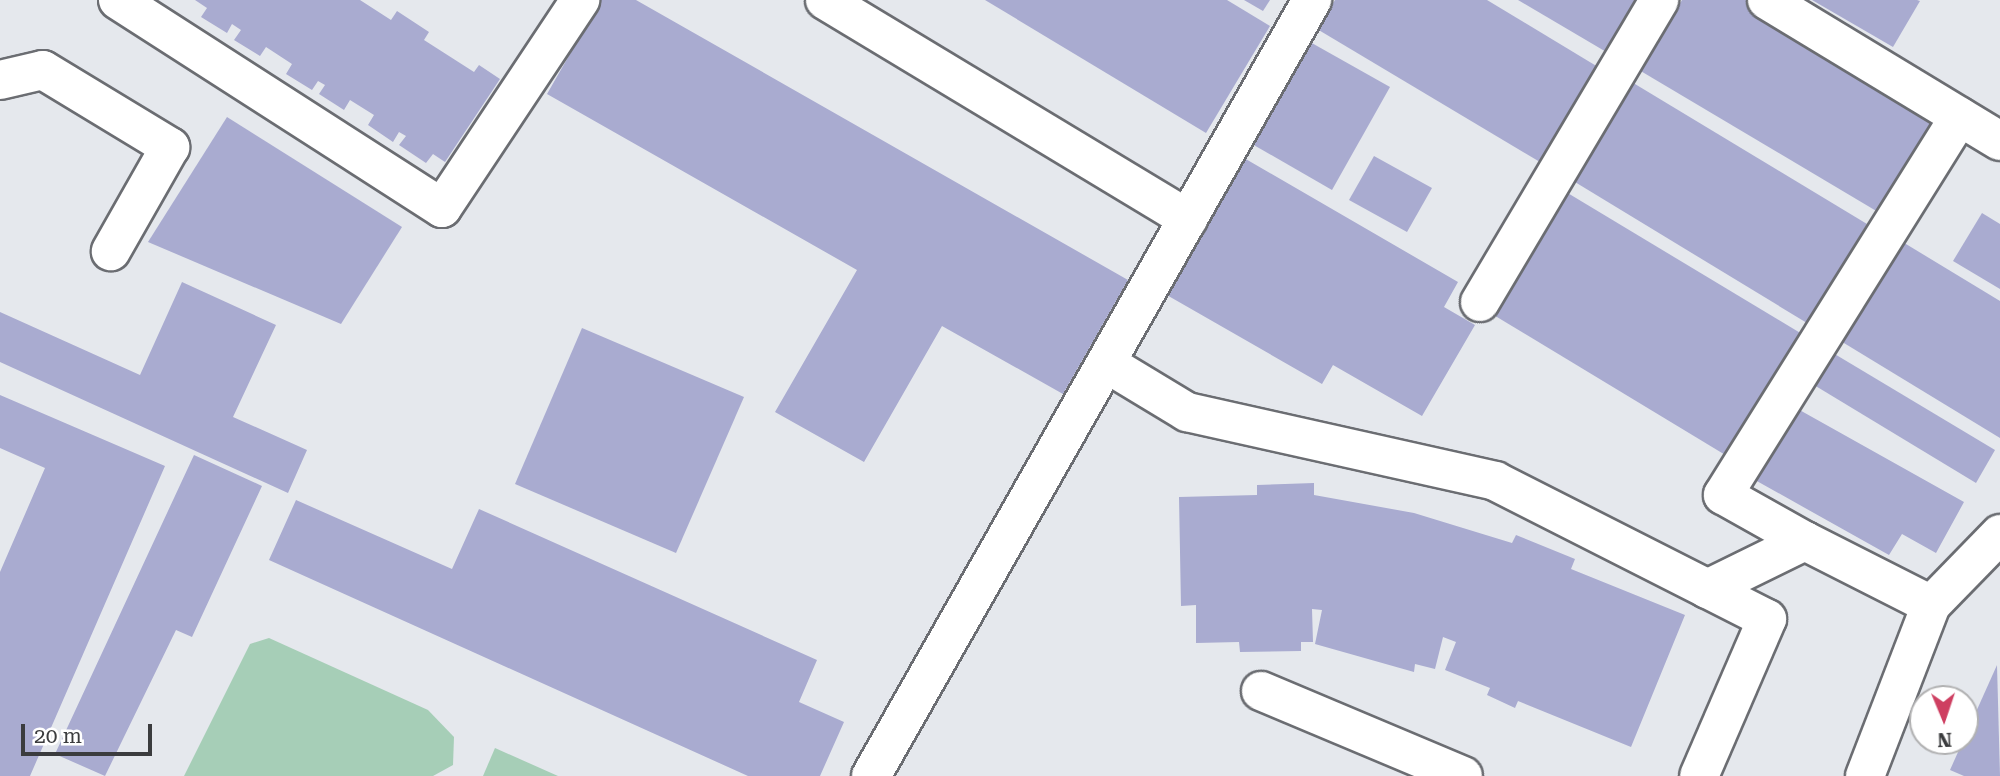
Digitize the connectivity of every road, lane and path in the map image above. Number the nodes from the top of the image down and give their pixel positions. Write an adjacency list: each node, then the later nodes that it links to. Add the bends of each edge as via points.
1 (118, 0): 2 (lane, via 442,208)
2 (580, 0)
3 (825, 0): 10 (lane)
4 (1311, 0): 10 (lane)
5 (1659, 0): 12 (lane)
6 (1767, 0): 8 (lane)
7 (0, 80): 11 (lane, via 43,70 170,147)
8 (1959, 117): 9 (lane); 15 (lane, via 1723,495)
9 (2000, 141)
10 (1188, 219): 13 (lane)
11 (111, 251)
12 (1480, 302)
13 (1106, 363): 16 (lane, via 1187,412 1495,481); 19 (lane)
14 (2000, 534): 17 (lane)
15 (1805, 541): 16 (lane); 17 (lane)
16 (1707, 589): 21 (lane, via 1768,619)
17 (1931, 605): 22 (lane)
18 (1261, 691): 20 (lane)
19 (871, 776)
20 (1463, 776)
21 (1699, 776)
22 (1865, 776)

